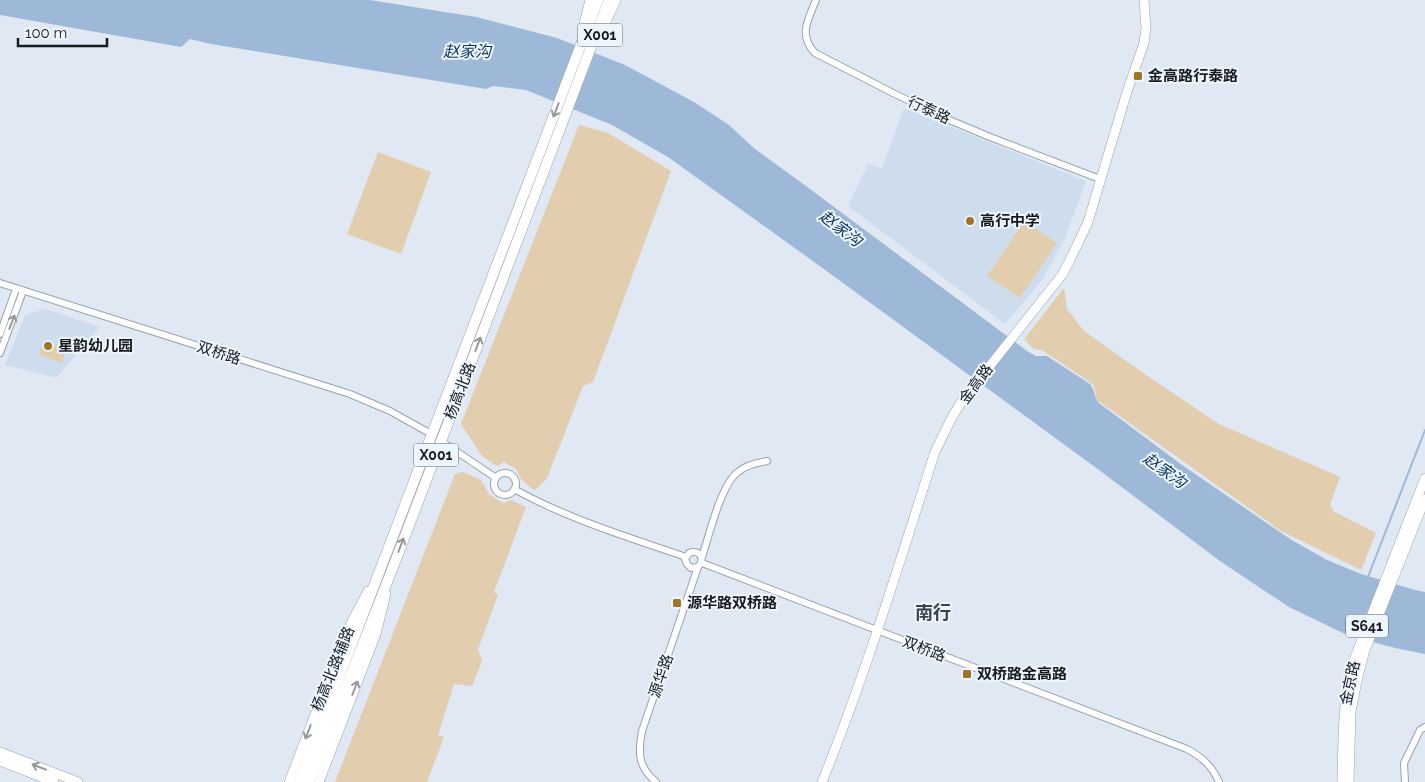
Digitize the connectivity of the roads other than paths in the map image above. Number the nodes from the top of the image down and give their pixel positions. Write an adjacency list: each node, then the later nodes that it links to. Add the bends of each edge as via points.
1 (590, 0): 7 (main road, X001)
2 (598, 0): 7 (highway, 杨高北路 / X001)
3 (609, 0): 7 (highway, 杨高北路 / X001)
4 (616, 0): 7 (main road, X001)
5 (816, 0): 8 (street, 行泰路, via 805,34 815,53 947,119)
6 (1144, 0): 8 (main road, 金高路, via 1144,43)
7 (578, 67): 14 (highway, 杨高北路 / X001)
8 (1100, 179): 23 (main road, 金高路, via 1091,213 1062,274 962,401 943,433)
9 (0, 284): 10 (street, 双桥路)
10 (16, 288): 11 (street, 双桥路); 12 (street)
11 (23, 291): 13 (street, one-way to 11); 14 (street, 双桥路, via 342,392 390,411)
12 (0, 334)
13 (0, 354)
14 (437, 438): 16 (street, 双桥路); 21 (highway, 杨高北路 / X001)
15 (767, 461): 22 (street, 源华路, via 737,472 730,480)
16 (496, 478): 18 (street, 双桥路, via 504,473 510,474 516,483); 18 (street, 双桥路, via 494,485 500,493)
17 (1425, 478): 37 (main road, 金京路 / S641, via 1350,673 1343,722)
18 (514, 489): 20 (street, 双桥路, via 572,517)
19 (1425, 499): 38 (main road, 金京路 / S641, via 1365,650 1358,676 1351,711)
20 (686, 557): 22 (street, via 694,551 699,553); 22 (street, via 685,562 693,568)
21 (390, 561): 24 (highway, 杨高北路 / X001); 30 (main road, 杨高北路辅路 / X001, one-way to 30, via 349,627); 33 (main road, 杨高北路辅路 / X001, one-way to 21, via 376,634)
22 (701, 562): 23 (street, 双桥路); 34 (street, 源华路, via 639,744 644,769)
23 (877, 630): 35 (main road, 金高路); 36 (street, 双桥路, via 1187,749 1207,763)
24 (354, 654): 31 (highway, 杨高北路 / X001); 32 (highway, 杨高北路 / X001)
25 (1425, 727): 39 (street, via 1420,730 1404,763)
26 (0, 752): 29 (main road, one-way to 26)
27 (0, 762): 28 (main road)
28 (54, 782)
29 (78, 782)
30 (289, 782)
31 (299, 782)
32 (309, 782)
33 (319, 782)
34 (656, 782)
35 (822, 782)
36 (1219, 782)
37 (1342, 782)
38 (1349, 782)
39 (1404, 782)

